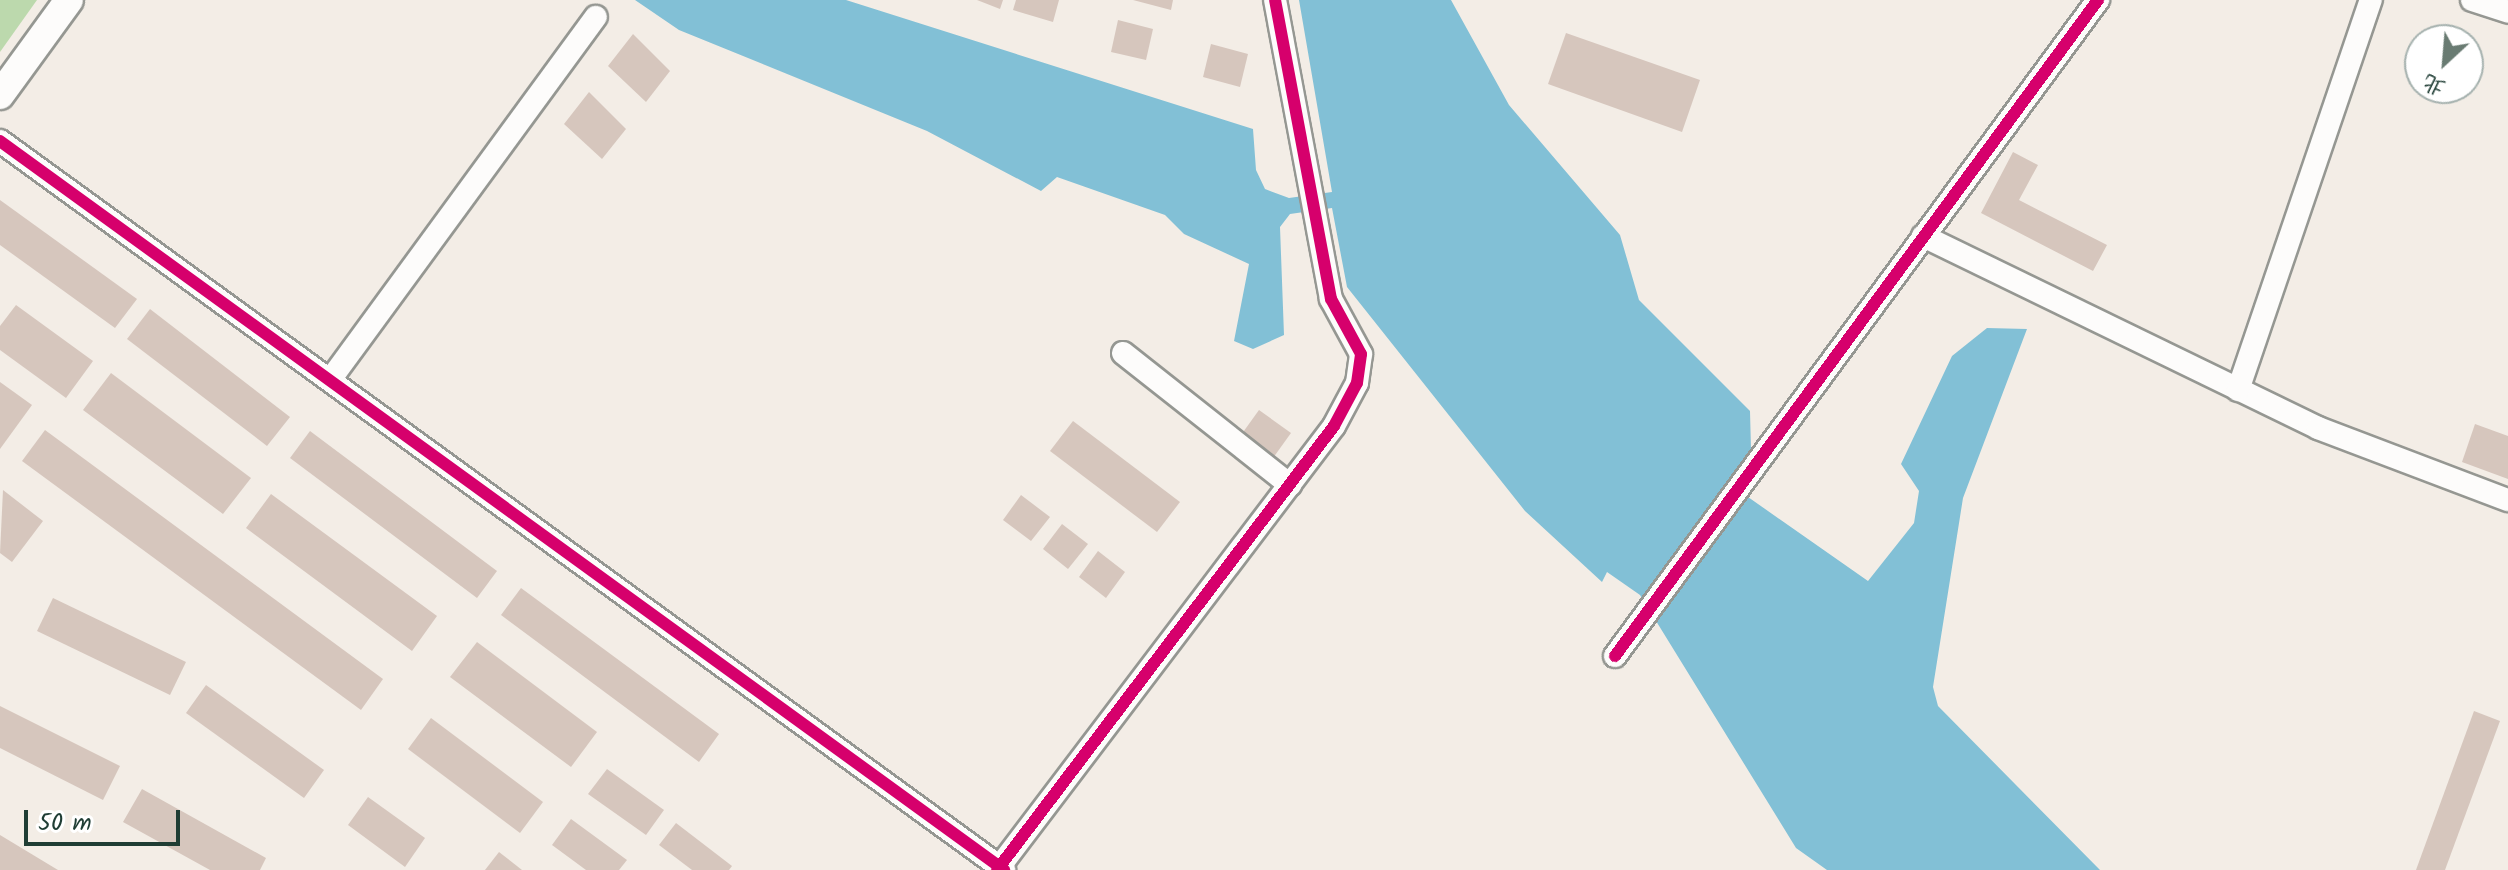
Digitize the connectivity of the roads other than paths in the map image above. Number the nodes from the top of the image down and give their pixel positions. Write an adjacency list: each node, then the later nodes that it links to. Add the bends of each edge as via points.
1 (69, 0): 8 (main road)
2 (1275, 0): 14 (street, via 1331,299 1361,354 1357,383 1334,426)
3 (2098, 0): 10 (street)
4 (2371, 0): 13 (street)
5 (2472, 0): 6 (street)
6 (2508, 12)
7 (596, 17): 12 (street)
8 (0, 95)
9 (0, 141): 12 (street)
10 (1923, 236): 13 (street); 16 (street)
11 (1123, 353): 14 (street)
12 (330, 380): 17 (street)
13 (2238, 390): 15 (street, via 2318,428)
14 (1290, 485): 17 (street)
15 (2508, 500)
16 (1615, 656)
17 (1000, 869)

